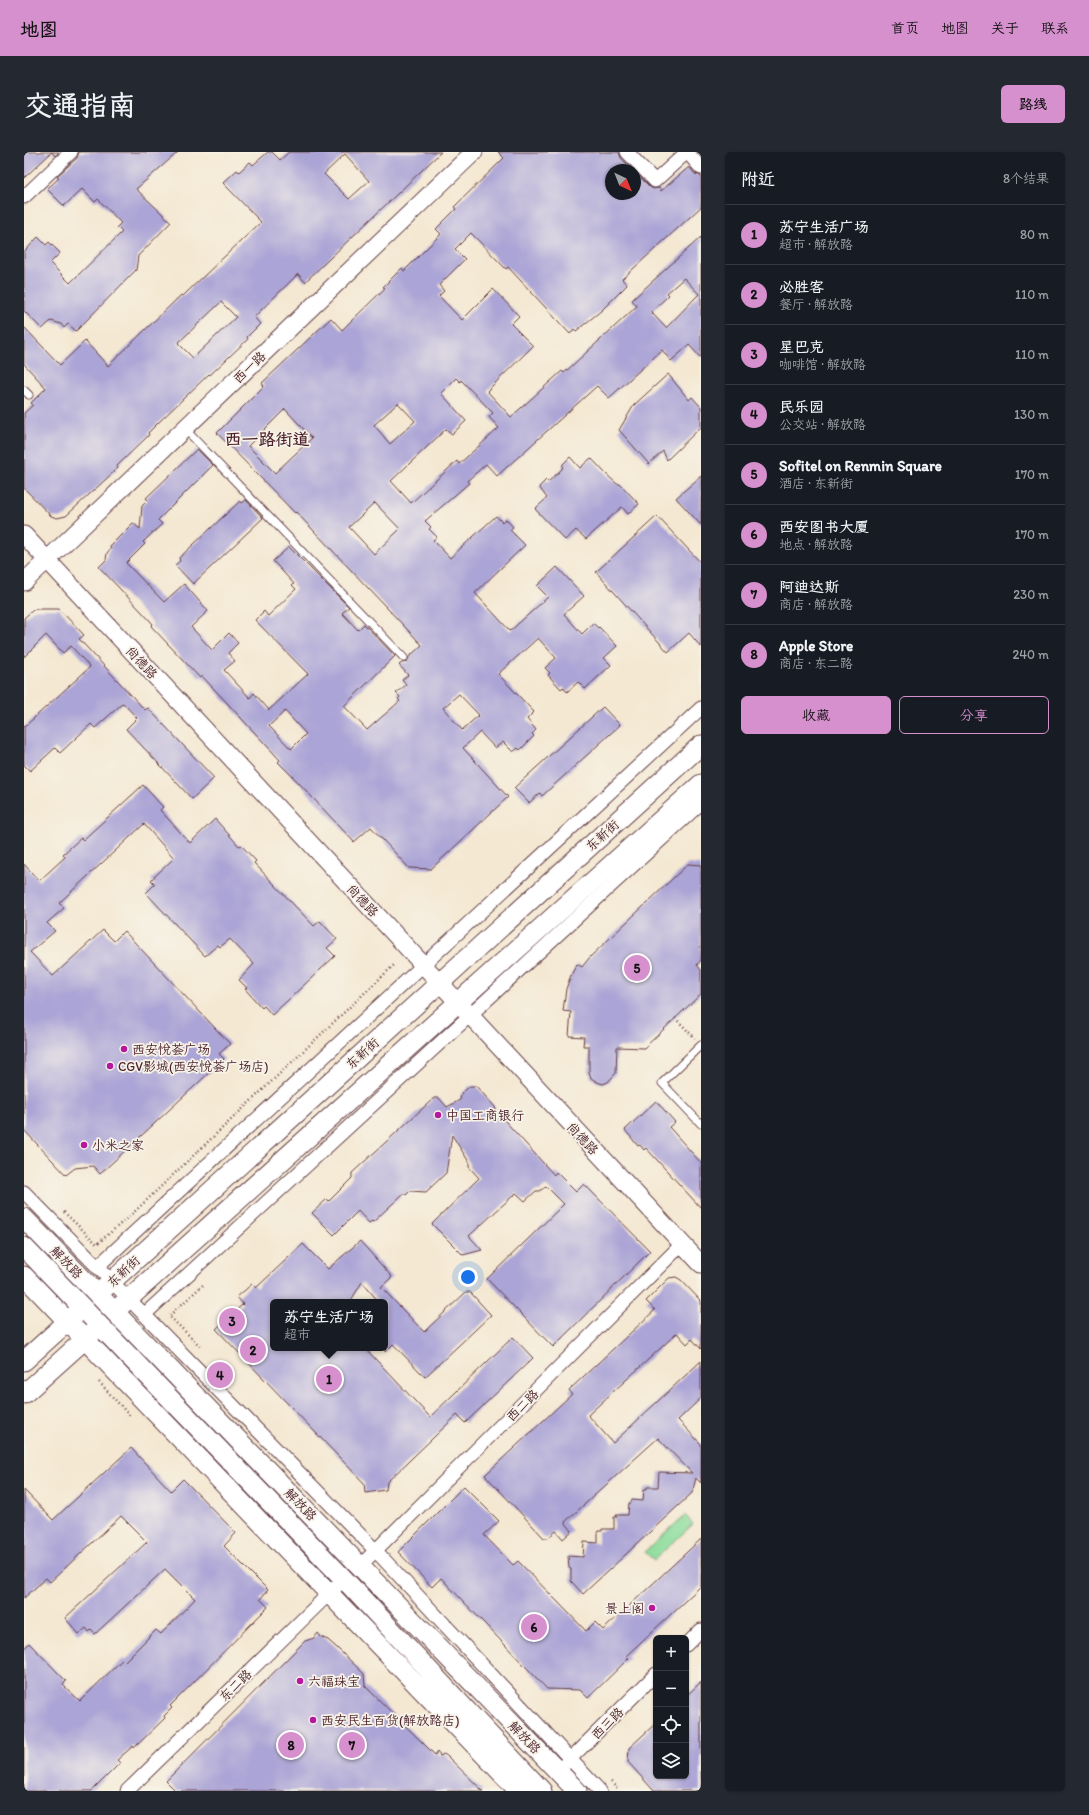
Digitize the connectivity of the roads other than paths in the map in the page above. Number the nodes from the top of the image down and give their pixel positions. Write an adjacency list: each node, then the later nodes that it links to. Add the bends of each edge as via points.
1 (71, 152): 6 (street)
2 (474, 152): 7 (street, 西一路)
3 (627, 152): 4 (street, via 655,181)
4 (687, 152): 5 (street)
5 (701, 168)
6 (24, 198)
7 (185, 428): 9 (street, 西一路); 11 (lane)
8 (24, 535): 9 (street, 尚德路)
9 (47, 560): 10 (street, 西一路); 16 (street, 尚德路)
10 (24, 582)
11 (404, 658)
12 (701, 708): 16 (street)
13 (701, 745): 17 (main road, 东新街)
14 (701, 784): 18 (main road, 东新街)
15 (701, 803): 18 (street)
16 (423, 965): 17 (street, 尚德路); 26 (street)
17 (439, 983): 18 (street, 尚德路); 28 (main road, 东新街)
18 (464, 1010): 23 (street, 尚德路); 29 (main road, 东新街); 32 (street)
19 (698, 1042): 20 (lane, via 662,1083)
20 (701, 1124)
21 (24, 1192): 26 (street)
22 (24, 1218): 28 (main road, 解放路)
23 (682, 1244): 25 (street, 尚德路); 38 (street, 西二路)
24 (24, 1247): 30 (main road, 解放路)
25 (701, 1264)
26 (97, 1267): 28 (street)
27 (24, 1276): 33 (main road)
28 (105, 1288): 29 (street); 30 (street, 东新街); 31 (main road, 解放路)
29 (129, 1299): 31 (main road, 东新街); 32 (street)
30 (82, 1308): 33 (main road, 东新街); 34 (main road, 解放路)
31 (115, 1311): 34 (street, 东新街); 39 (main road, 解放路)
32 (145, 1314): 38 (street)
33 (68, 1321): 35 (main road); 36 (main road, 东新街)
34 (100, 1326): 35 (main road, 东新街); 40 (main road, 解放路)
35 (84, 1340): 37 (main road, 东新街); 41 (main road)
36 (24, 1361)
37 (24, 1394)
38 (376, 1551): 39 (street, 西二路); 45 (street)
39 (360, 1566): 45 (main road, 解放路)
40 (344, 1579): 41 (street, 东二路); 48 (main road, 解放路)
41 (330, 1593): 46 (street, 东二路); 47 (main road)
42 (701, 1630): 43 (street)
43 (689, 1642)
44 (653, 1677): 45 (street, 西三路)
45 (564, 1765): 49 (main road, 解放路); 50 (street)
46 (127, 1791)
47 (519, 1791)
48 (542, 1791)
49 (577, 1791)
50 (600, 1791)

